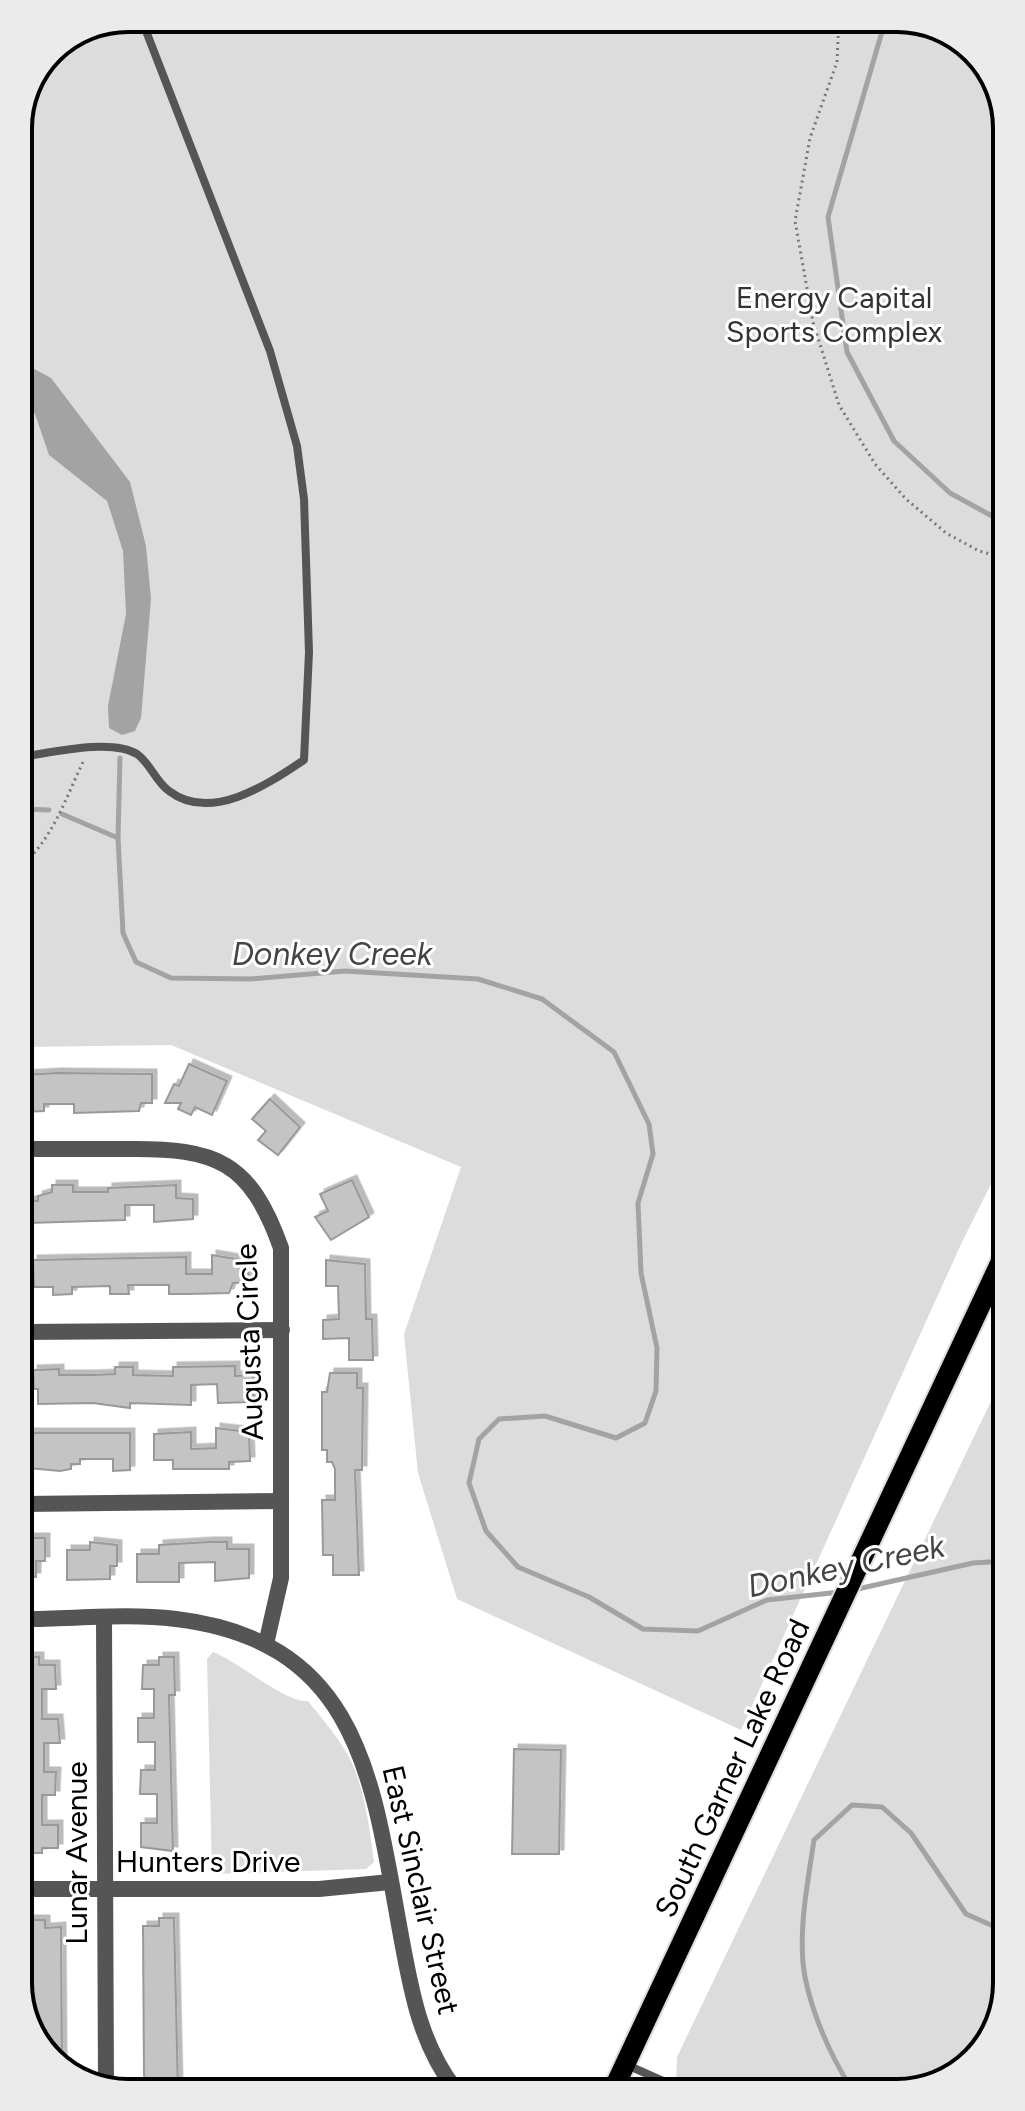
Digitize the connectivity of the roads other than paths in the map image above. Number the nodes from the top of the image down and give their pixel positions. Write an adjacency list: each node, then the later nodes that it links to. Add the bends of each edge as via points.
1 (146, 32): 2 (lane, via 270,351 297,446 308,624 304,760 256,793 201,803 182,800 166,789 137,754 110,746)
2 (32, 756)
3 (32, 1149): 5 (street, Augusta Circle, via 181,1148 215,1158 247,1182 268,1212 281,1248)
4 (993, 1278): 15 (main road, South Garner Lake Road)
5 (282, 1330): 6 (street); 7 (street, Augusta Circle)
6 (32, 1332)
7 (281, 1501): 8 (street); 11 (street, Augusta Circle, via 281,1578)
8 (32, 1504)
9 (32, 1619): 10 (street, East Sinclair Street)
10 (104, 1619): 11 (street, East Sinclair Street, via 173,1618 220,1626); 13 (street, Lunar Avenue)
11 (266, 1644): 12 (street, East Sinclair Street, via 304,1668 341,1711 364,1762)
12 (390, 1882): 13 (street, Hunters Drive, via 319,1889); 17 (street, East Sinclair Street, via 414,2010)
13 (104, 1888): 14 (street, Hunters Drive); 16 (street, Lunar Avenue)
14 (32, 1889)
15 (624, 2064): 18 (main road, South Garner Lake Road); 19 (lane)
16 (106, 2076)
17 (447, 2079)
18 (618, 2079)
19 (658, 2079)

